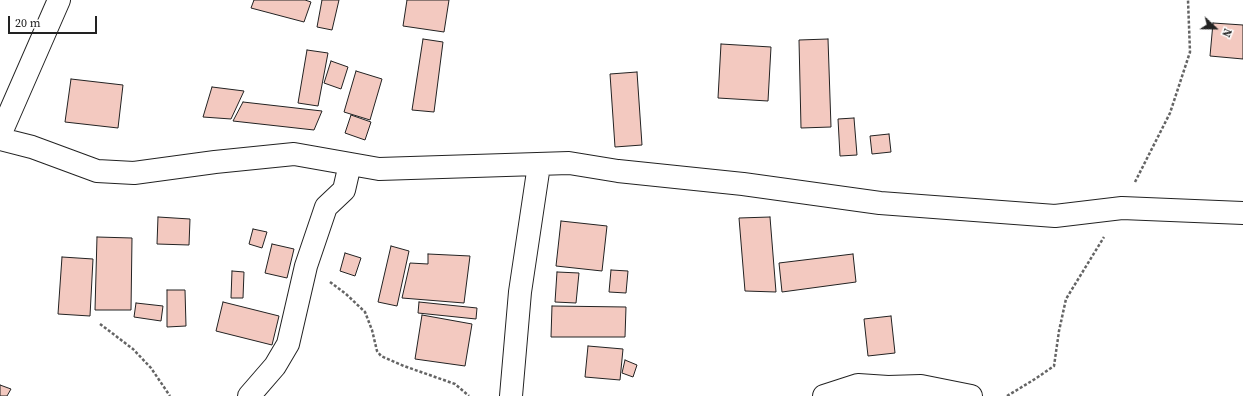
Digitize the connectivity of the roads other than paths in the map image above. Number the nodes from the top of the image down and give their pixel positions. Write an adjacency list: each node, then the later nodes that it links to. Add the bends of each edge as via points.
1 (59, 0): 2 (street)
2 (0, 135)
3 (0, 139): 4 (street, via 32,147 97,171 134,173 294,154)
4 (350, 164): 5 (street, via 379,169); 8 (street, via 344,190 326,206 306,266 288,344 275,366)
5 (540, 164): 6 (street, via 569,163 880,203 1055,216 1122,208); 9 (street, via 520,292)
6 (1243, 213)
7 (883, 392): 10 (street, via 858,385); 11 (street, via 921,386)
8 (249, 396)
9 (511, 396)
10 (824, 396)
11 (971, 396)

